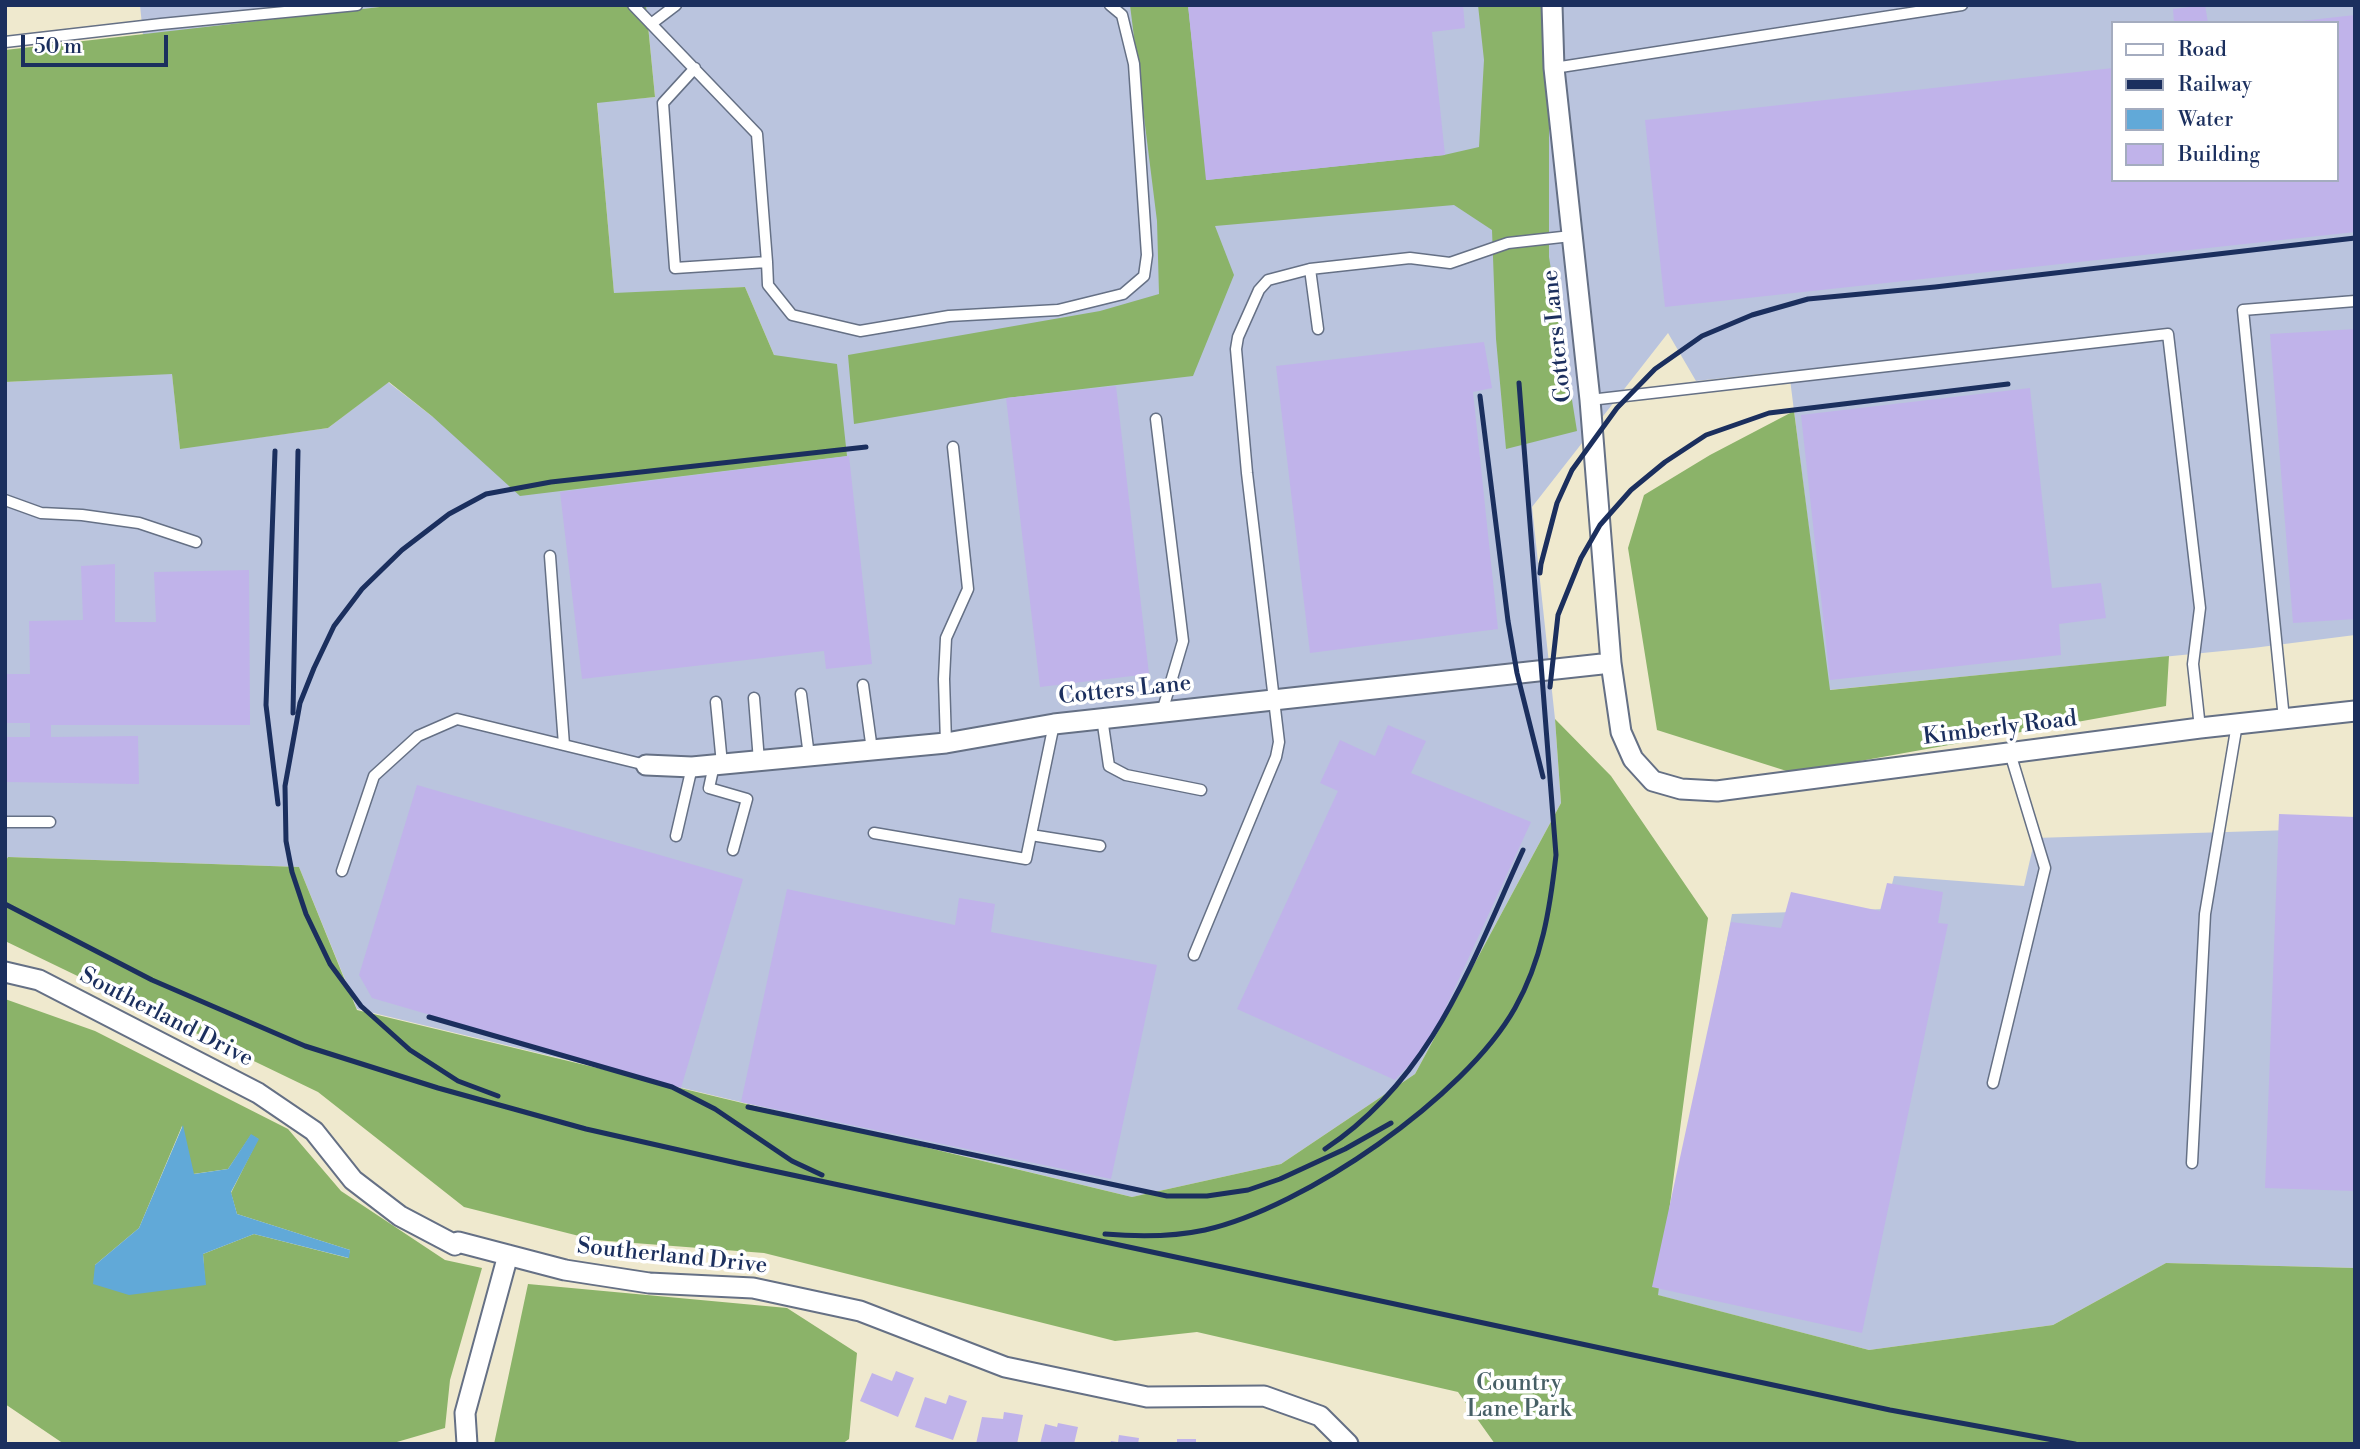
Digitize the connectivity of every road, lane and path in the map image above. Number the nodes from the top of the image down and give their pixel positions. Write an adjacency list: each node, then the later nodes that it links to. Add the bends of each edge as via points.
1 (357, 5): 8 (lane)
2 (633, 5): 7 (lane)
3 (676, 5): 7 (lane)
4 (1110, 5): 12 (lane, via 1122,15 1134,64 1147,255 1144,276 1123,294 1058,310 949,316 860,331 792,315 768,285)
5 (1552, 5): 10 (street, Cotters Lane)
6 (1962, 5): 10 (lane)
7 (652, 24): 9 (lane)
8 (5, 42)
9 (695, 68): 12 (lane, via 757,134); 12 (lane, via 663,103 675,268)
10 (1554, 68): 11 (street, Cotters Lane)
11 (1572, 236): 13 (lane, via 1508,243 1450,263 1410,258); 16 (street, Cotters Lane)
12 (767, 262)
13 (1310, 269): 15 (lane); 26 (lane, via 1269,280 1259,290 1236,349)
14 (2355, 301): 31 (lane, via 2243,310)
15 (1318, 329)
16 (1590, 400): 22 (street, Cotters Lane); 34 (lane, via 2168,334 2200,608 2193,664)
17 (1156, 419): 29 (lane, via 1184,641)
18 (953, 447): 35 (lane, via 968,590 946,638)
19 (5, 500): 20 (lane, via 41,513 139,523)
20 (196, 542)
21 (551, 556): 36 (lane)
22 (1611, 663): 26 (street, Cotters Lane); 44 (street, Cotters Lane, via 1621,732 1633,759)
23 (863, 685): 37 (lane)
24 (801, 694): 39 (lane)
25 (754, 698): 40 (lane)
26 (1273, 699): 29 (street, Cotters Lane); 54 (lane, via 1279,742 1276,757)
27 (716, 702): 42 (lane)
28 (2355, 711): 31 (street, Kimberly Road)
29 (1162, 712): 30 (street, Cotters Lane)
30 (1102, 718): 32 (street, Cotters Lane); 45 (lane, via 1109,766 1126,775)
31 (2284, 719): 33 (street, Kimberly Road)
32 (1054, 724): 35 (street, Cotters Lane); 49 (lane)
33 (2237, 724): 34 (street, Kimberly Road); 57 (lane, via 2205,914)
34 (2200, 728): 38 (street, Kimberly Road)
35 (946, 743): 37 (street, Cotters Lane)
36 (564, 746): 41 (lane); 53 (lane, via 457,719 418,736 374,776)
37 (872, 750): 39 (street, Cotters Lane)
38 (2010, 753): 44 (street, Kimberly Road, via 1717,791 1681,789); 56 (lane, via 2045,868)
39 (808, 756): 40 (street, Cotters Lane)
40 (759, 761): 42 (street, Cotters Lane)
41 (646, 765): 43 (street, Cotters Lane)
42 (718, 765): 43 (street, Cotters Lane); 52 (lane, via 709,788 747,799)
43 (692, 767): 50 (lane)
44 (1653, 781)
45 (1201, 790)
46 (5, 822): 47 (lane)
47 (50, 822)
48 (874, 833): 49 (lane, via 1026,859)
49 (1031, 835): 51 (lane)
50 (676, 836)
51 (1100, 846)
52 (733, 850)
53 (342, 871)
54 (1194, 955)
55 (5, 972): 58 (street, Southerland Drive, via 39,980 258,1093 314,1131 352,1180 400,1216 455,1245 458,1242)
56 (1993, 1083)
57 (2192, 1163)
58 (508, 1255): 59 (street, via 466,1413); 60 (street, Southerland Drive, via 565,1270 649,1283 753,1288 860,1311 1005,1367 1147,1398 1264,1396 1320,1416)
59 (467, 1444)
60 (1348, 1444)

